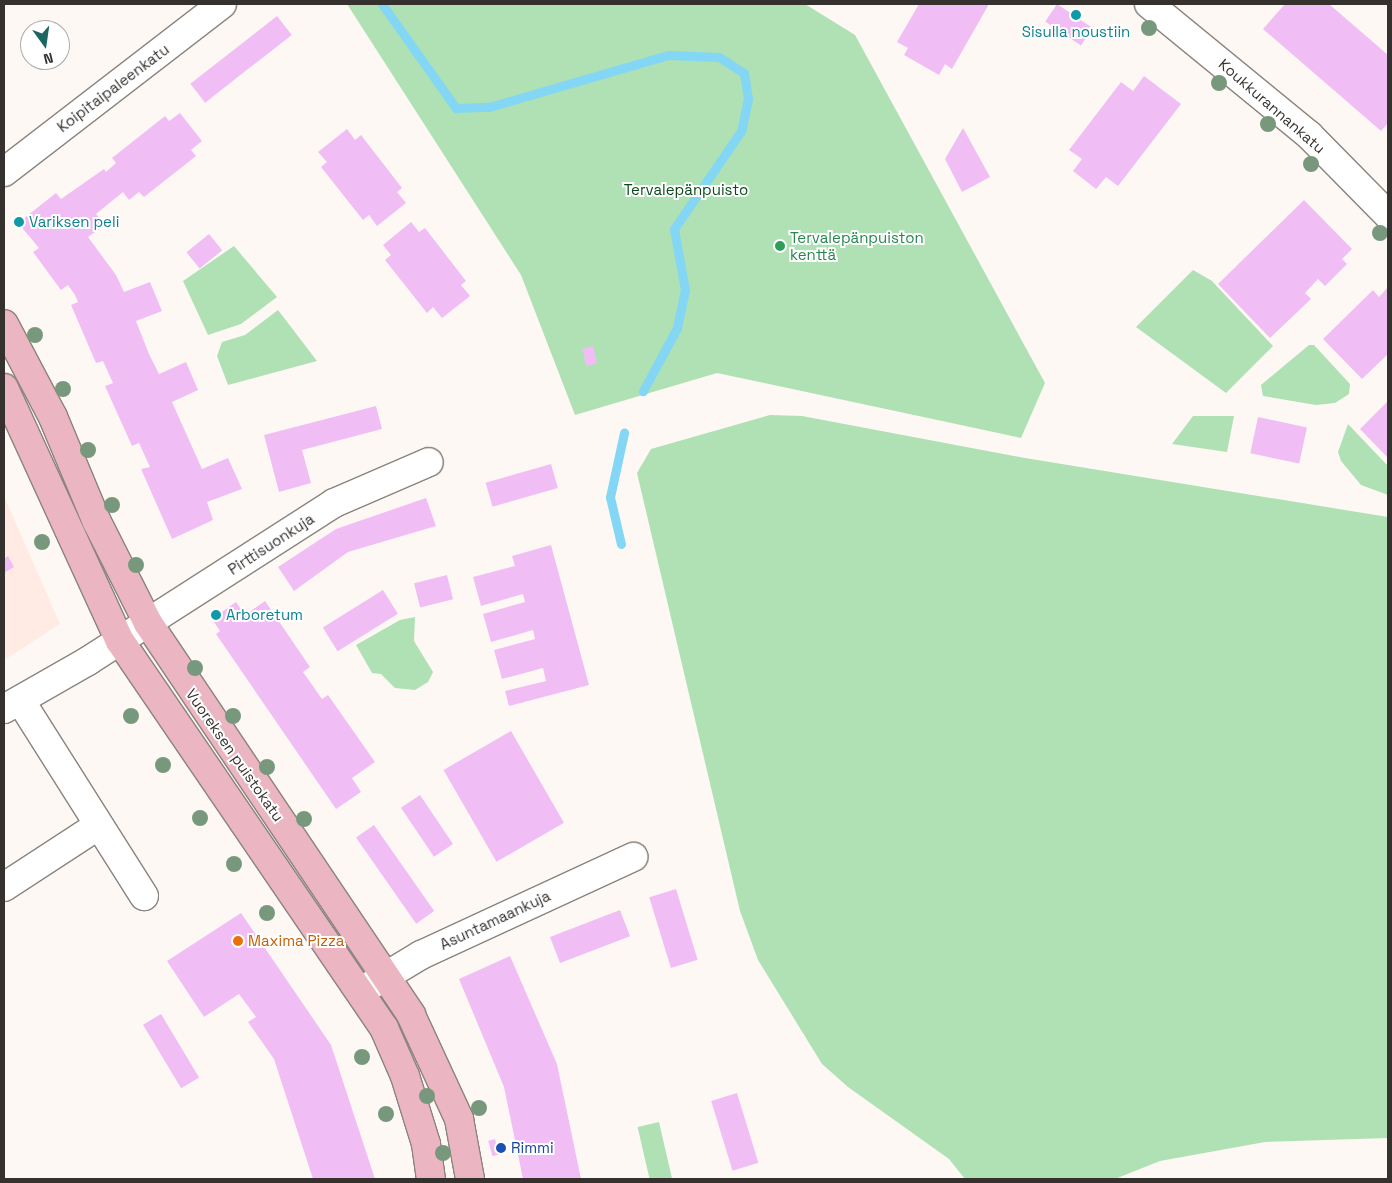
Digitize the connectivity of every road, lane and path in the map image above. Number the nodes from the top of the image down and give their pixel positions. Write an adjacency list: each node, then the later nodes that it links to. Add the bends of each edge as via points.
1 (222, 4): 3 (street, Koipitaipaleenkatu)
2 (1149, 4): 4 (street, Koukkurannankatu, via 1309,135)
3 (4, 172)
4 (1388, 215)
5 (4, 324): 8 (main road, Vuoreksen puistokatu, via 53,417 97,522)
6 (4, 388): 9 (main road, Vuoreksen puistokatu)
7 (429, 462): 8 (street, Pirttisuonkuja, via 334,503)
8 (148, 623): 9 (street, Pirttisuonkuja); 15 (main road, Vuoreksen puistokatu)
9 (120, 641): 10 (street, Pirttisuonkuja); 16 (main road, Vuoreksen puistokatu)
10 (12, 704): 11 (street)
11 (99, 825): 13 (street); 14 (street)
12 (633, 857): 15 (street, Asuntamaankuja)
13 (4, 887)
14 (144, 896)
15 (387, 974): 16 (street, Asuntamaankuja); 18 (main road, Vuoreksen puistokatu, via 438,1068 459,1119)
16 (362, 991): 17 (main road, Vuoreksen puistokatu, via 384,1028 405,1076 426,1144)
17 (431, 1179)
18 (470, 1179)

